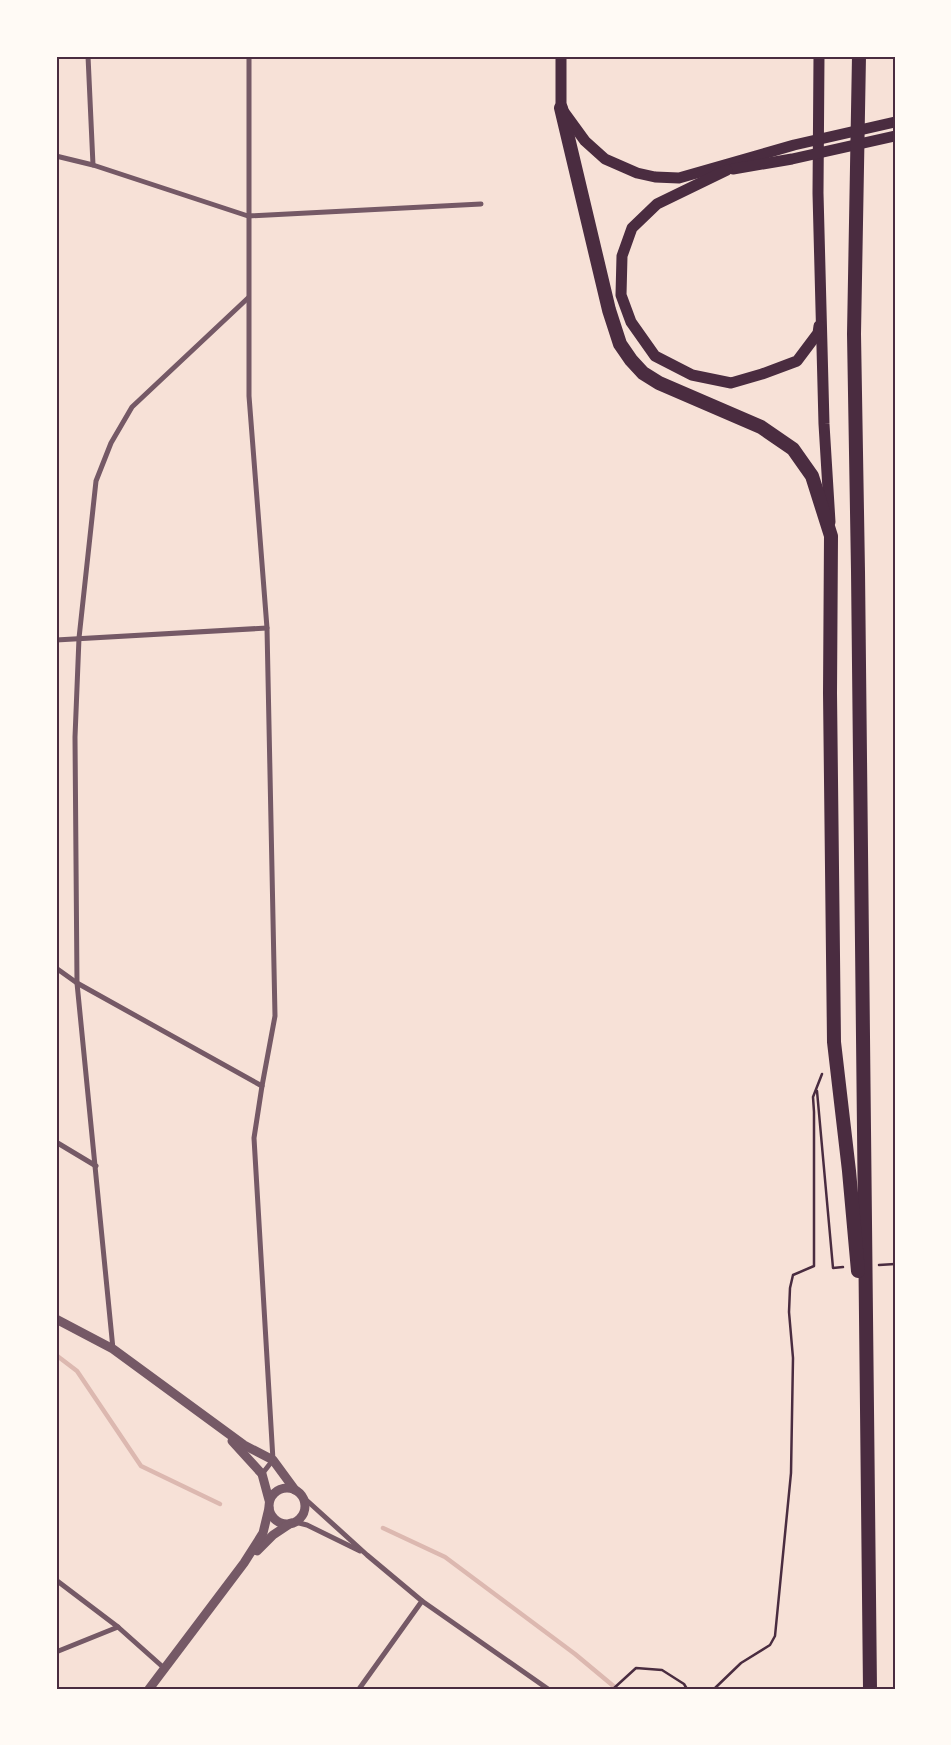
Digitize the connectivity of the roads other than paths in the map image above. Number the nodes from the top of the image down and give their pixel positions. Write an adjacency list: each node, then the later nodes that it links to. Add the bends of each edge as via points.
1 (88, 56): 10 (street)
2 (249, 56): 14 (street)
3 (561, 56): 6 (main road)
4 (819, 56): 16 (main road)
5 (859, 56): 27 (highway, via 854,334)
6 (561, 108): 12 (main road, via 585,141 605,159 655,177); 17 (highway, via 620,344 643,373 659,383 761,428 793,449 812,476)
7 (895, 122): 12 (main road, via 794,145)
8 (895, 136): 11 (main road)
9 (56, 156): 10 (street)
10 (93, 166): 14 (street)
11 (727, 170): 12 (main road); 16 (main road, via 657,204 632,228 622,256 621,296 631,322 655,356 692,375 731,383 797,361 818,333)
12 (680, 178)
13 (481, 204): 14 (street)
14 (248, 216): 15 (street)
15 (248, 298): 18 (street, via 249,396); 19 (street, via 132,407 111,443 96,481)
16 (821, 304): 17 (main road)
17 (831, 536): 27 (highway, via 834,1042 855,1253)
18 (267, 628): 19 (street); 23 (street, via 275,1016)
19 (79, 638): 20 (street); 22 (street, via 75,737)
20 (56, 640)
21 (56, 968): 22 (street)
22 (77, 982): 23 (street); 25 (street)
23 (262, 1086): 30 (street, via 254,1138)
24 (56, 1142): 25 (street)
25 (96, 1166): 28 (street)
26 (56, 1319): 28 (street)
27 (866, 1323): 46 (highway)
28 (113, 1349): 29 (street)
29 (221, 1428): 30 (street); 31 (street)
30 (273, 1460): 31 (street); 32 (street)
31 (262, 1474): 34 (street)
32 (295, 1490): 33 (street); 34 (street, via 280,1489)
33 (303, 1497): 35 (street, via 304,1511); 36 (street)
34 (269, 1504): 35 (street, via 271,1514 280,1523); 37 (street, via 264,1533)
35 (294, 1522): 36 (street, via 307,1525); 37 (street, via 273,1535)
36 (367, 1555): 39 (street)
37 (244, 1563): 42 (street)
38 (56, 1580): 40 (street)
39 (422, 1601): 44 (street); 45 (street)
40 (118, 1627): 41 (street); 42 (street)
41 (56, 1652)
42 (164, 1668): 43 (street)
43 (149, 1689)
44 (359, 1689)
45 (548, 1689)
46 (870, 1689)

